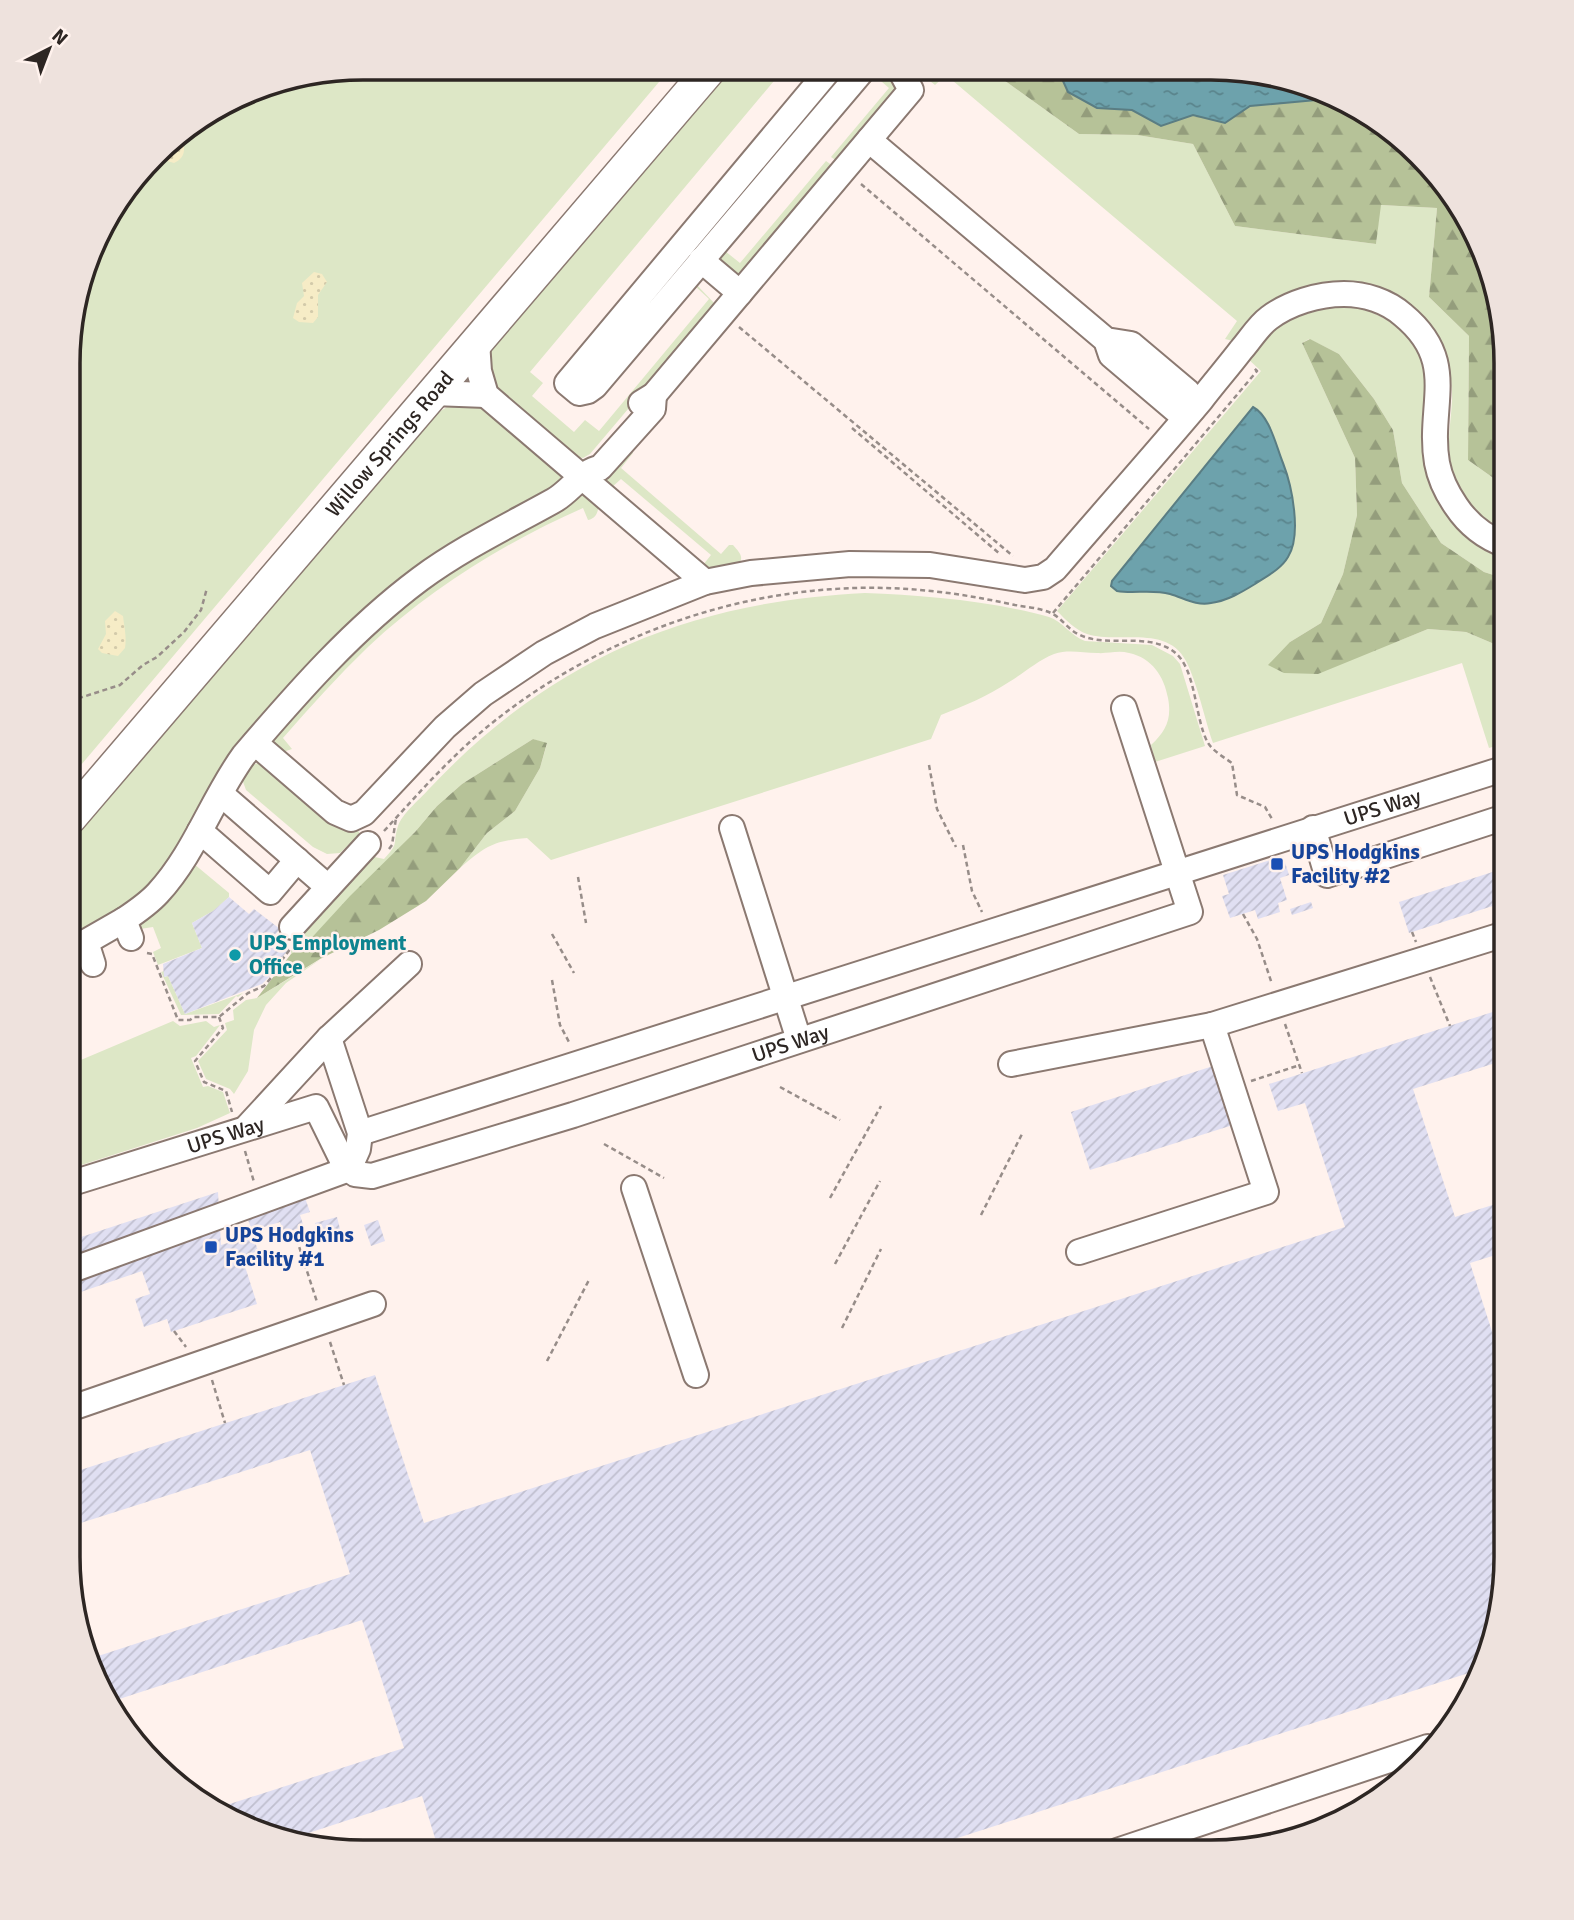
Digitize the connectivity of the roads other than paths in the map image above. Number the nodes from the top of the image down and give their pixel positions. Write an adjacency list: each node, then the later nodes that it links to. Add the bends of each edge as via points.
1 (701, 80): 8 (main road, Willow Springs Road)
2 (821, 80): 6 (lane, via 631,325)
3 (854, 80): 6 (lane)
4 (906, 80): 5 (lane, via 911,90)
5 (869, 140): 7 (lane); 11 (lane, via 1106,340 1131,344 1188,392)
6 (701, 260): 7 (lane)
7 (740, 293): 12 (lane, via 654,395 653,409 600,468)
8 (477, 342): 9 (main road, Willow Springs Road); 10 (lane)
9 (433, 393): 10 (lane); 19 (main road, Willow Springs Road)
10 (486, 395): 12 (lane)
11 (1193, 409): 13 (lane, via 1261,326 1281,311 1325,296 1345,294 1381,301 1413,323 1431,349 1439,388 1435,446 1441,478 1462,515); 14 (lane, via 1043,578 890,563 751,573)
12 (588, 473): 14 (lane); 16 (lane, via 560,497 481,540 399,596 335,653)
13 (1494, 539)
14 (705, 582): 16 (lane, via 596,626 544,653 483,694 445,727 364,814 351,819 335,813)
15 (1124, 708): 26 (lane, UPS Way)
16 (255, 743): 18 (lane)
17 (1494, 772): 22 (lane, UPS Way)
18 (221, 794): 23 (lane); 25 (lane)
19 (80, 806)
20 (1494, 821): 22 (lane, via 1327,875)
21 (732, 828): 32 (lane)
22 (1313, 828): 26 (lane, UPS Way)
23 (200, 831): 25 (lane, via 270,892); 30 (lane, via 147,904 133,937)
24 (368, 844): 27 (lane)
25 (297, 860): 27 (lane)
26 (1178, 871): 32 (lane, UPS Way); 35 (lane, UPS Way, via 1190,912)
27 (328, 887): 28 (lane)
28 (292, 928)
29 (1494, 937): 33 (lane)
30 (83, 952)
31 (409, 964): 34 (lane)
32 (786, 996): 35 (lane); 38 (lane, UPS Way)
33 (1212, 1025): 36 (lane); 42 (lane, via 1266,1192)
34 (329, 1038): 37 (lane); 38 (lane)
35 (799, 1040): 39 (lane, UPS Way, via 372,1176)
36 (1011, 1064)
37 (248, 1127): 39 (lane, UPS Way, via 316,1107); 40 (lane, UPS Way)
38 (360, 1133): 39 (lane)
39 (349, 1169): 43 (lane)
40 (80, 1180)
41 (634, 1188): 45 (lane)
42 (1079, 1252)
43 (80, 1267)
44 (373, 1304): 46 (lane)
45 (696, 1375)
46 (80, 1405)
47 (1417, 1750): 48 (lane)
48 (1181, 1840)

